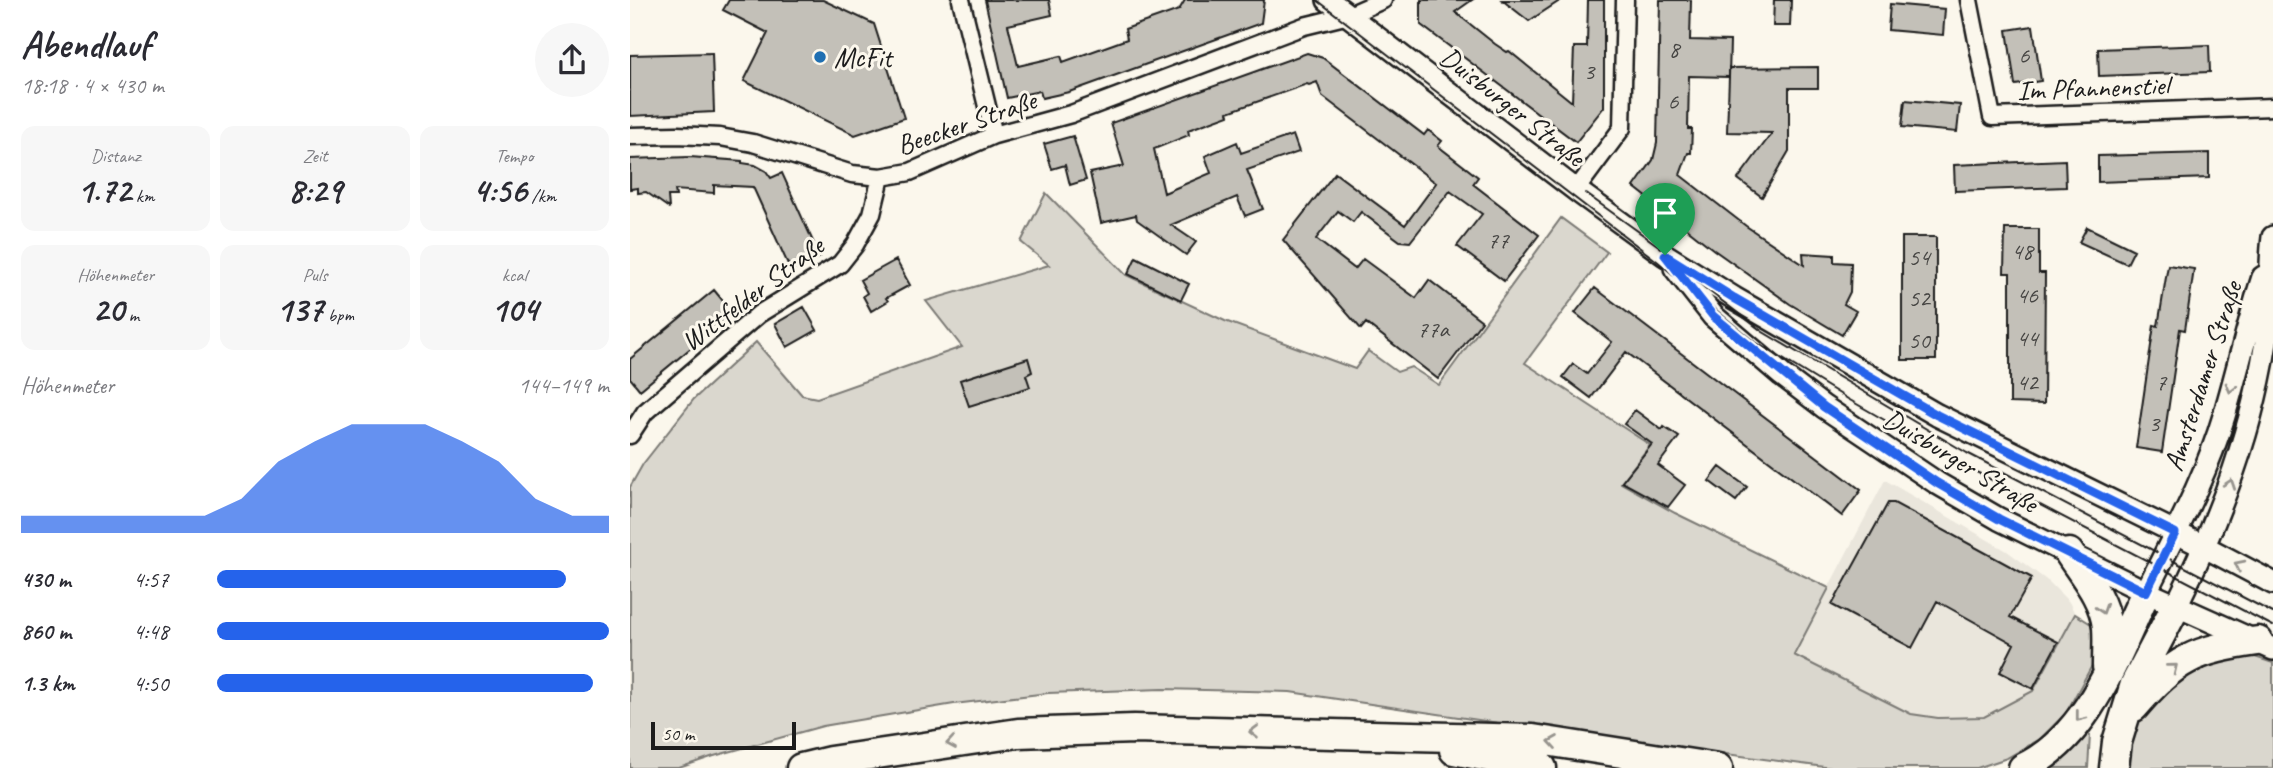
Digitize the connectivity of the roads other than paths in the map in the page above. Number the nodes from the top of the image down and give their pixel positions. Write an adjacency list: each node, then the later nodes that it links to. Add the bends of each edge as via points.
1 (961, 0): 8 (street)
2 (1328, 0): 6 (main road, Duisburger Straße)
3 (1383, 0): 6 (street, Beecker Straße)
4 (1625, 0): 11 (street, via 1622,128)
5 (1969, 0): 7 (street, Im Pfannenstiel, via 1992,117)
6 (1349, 15): 8 (street, Beecker Straße, via 1304,26 1071,114); 11 (main road, Duisburger Straße)
7 (2273, 107)
8 (994, 135): 10 (street, Beecker Straße, via 910,172)
9 (630, 136): 10 (street, Beecker Straße, via 720,137 852,174)
10 (881, 177): 14 (street, Wittfelder Straße, via 872,214 840,264 760,314 645,412)
11 (1576, 190): 13 (main road, Duisburger Straße)
12 (2272, 245): 15 (main road, Amsterdamer Straße, one-way to 15, via 2223,418); 16 (main road, Amsterdamer Straße, one-way to 12, via 2230,485 2254,404 2268,326)
13 (1665, 255): 15 (main road, Duisburger Straße, via 1937,415); 17 (main road, Duisburger Straße, via 1713,316 1824,407 1937,483)
14 (630, 435)
15 (2175, 533): 16 (main road, Duisburger Straße); 19 (main road, Amsterdamer Straße)
16 (2205, 547): 18 (main road, Duisburger Straße, one-way to 16); 20 (main road, Amsterdamer Straße)
17 (2069, 553): 19 (main road, Duisburger Straße); 22 (highway, one-way to 22, via 2103,609)
18 (2273, 583)
19 (2146, 592): 20 (main road, Duisburger Straße); 22 (highway)
20 (2176, 606): 21 (main road, Duisburger Straße); 23 (highway, via 2135,684)
21 (2265, 645): 23 (highway, one-way to 21, via 2182,661 2216,647)
22 (2107, 674): 28 (highway, one-way to 28, via 2061,742)
23 (2125, 717): 29 (highway)
24 (1323, 733): 25 (highway, one-way to 25, via 1134,729 1018,733); 26 (highway, via 1438,746); 27 (highway, one-way to 24, via 1533,739)
25 (801, 768)
26 (1542, 768)
27 (1718, 768)
28 (2023, 768)
29 (2114, 768)

